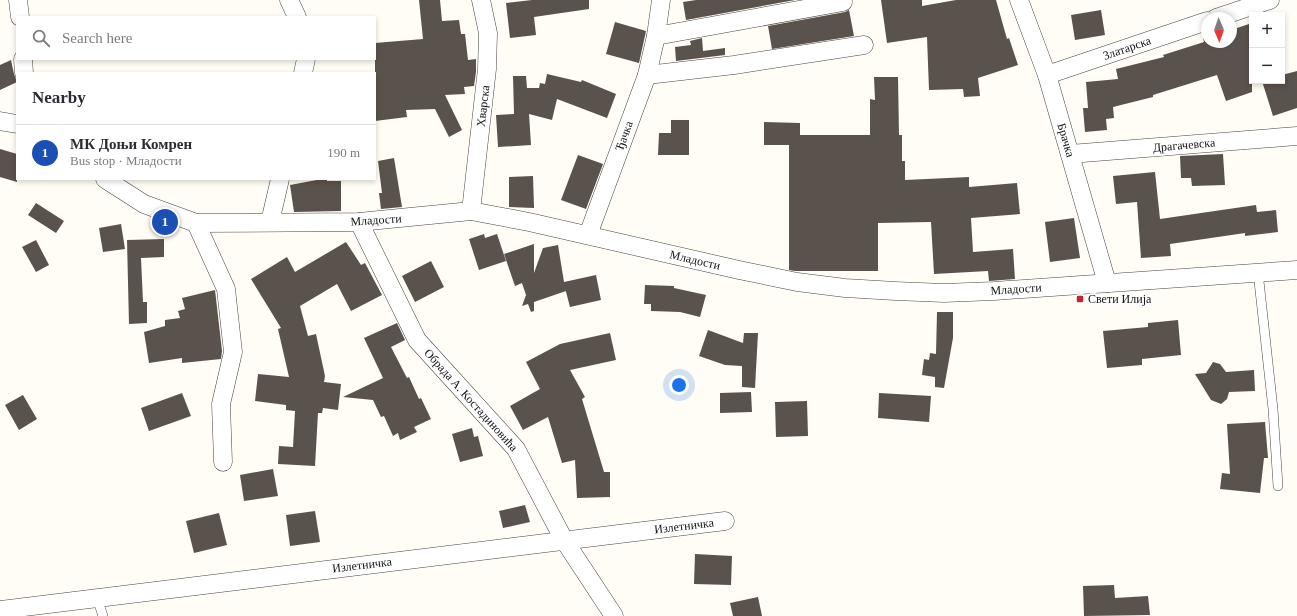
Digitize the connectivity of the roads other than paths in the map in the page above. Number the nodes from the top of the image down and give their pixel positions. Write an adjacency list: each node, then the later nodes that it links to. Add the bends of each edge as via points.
1 (18, 0): 9 (street)
2 (289, 0): 10 (street)
3 (481, 0): 26 (street, Хварска, via 488,32 487,69)
4 (661, 0): 12 (street, Ђачка)
5 (1020, 0): 19 (street, Брачка)
6 (1270, 0): 8 (street)
7 (843, 2): 12 (street)
8 (1234, 12)
9 (20, 16)
10 (297, 16)
11 (1201, 23): 19 (street, Златарска)
12 (656, 36): 18 (street, Ђачка)
13 (864, 45): 18 (street, via 734,65)
14 (23, 60): 16 (street)
15 (306, 60): 17 (street)
16 (24, 72)
17 (303, 72)
18 (647, 75): 30 (street, Ђачка)
19 (1047, 75): 23 (street, Брачка)
20 (0, 121): 21 (street)
21 (16, 124)
22 (1297, 136): 23 (street, Драгачевска)
23 (1070, 154): 33 (street, Брачка)
24 (107, 180): 29 (street, Младости, via 144,204)
25 (280, 180): 27 (street)
26 (471, 211): 28 (street, Младости); 30 (street, Младости)
27 (270, 222): 28 (street, Младости); 29 (street, Младости)
28 (359, 222): 37 (street, Обрада А. Костадиновића, via 417,340 516,449)
29 (196, 223): 34 (street, via 226,290 233,352 221,404)
30 (588, 235): 33 (street, Младости, via 797,282 844,288 944,293)
31 (1297, 270): 32 (street, Младости)
32 (1258, 272): 33 (street, Младости); 35 (lane, via 1273,409)
33 (1107, 283)
34 (223, 462)
35 (1278, 486)
36 (725, 521): 37 (street, Излетничка)
37 (564, 540): 38 (street, Излетничка); 41 (street, Обрада А. Костадиновића)
38 (97, 598): 39 (street, Излетничка); 40 (lane)
39 (0, 610)
40 (103, 616)
41 (614, 616)

